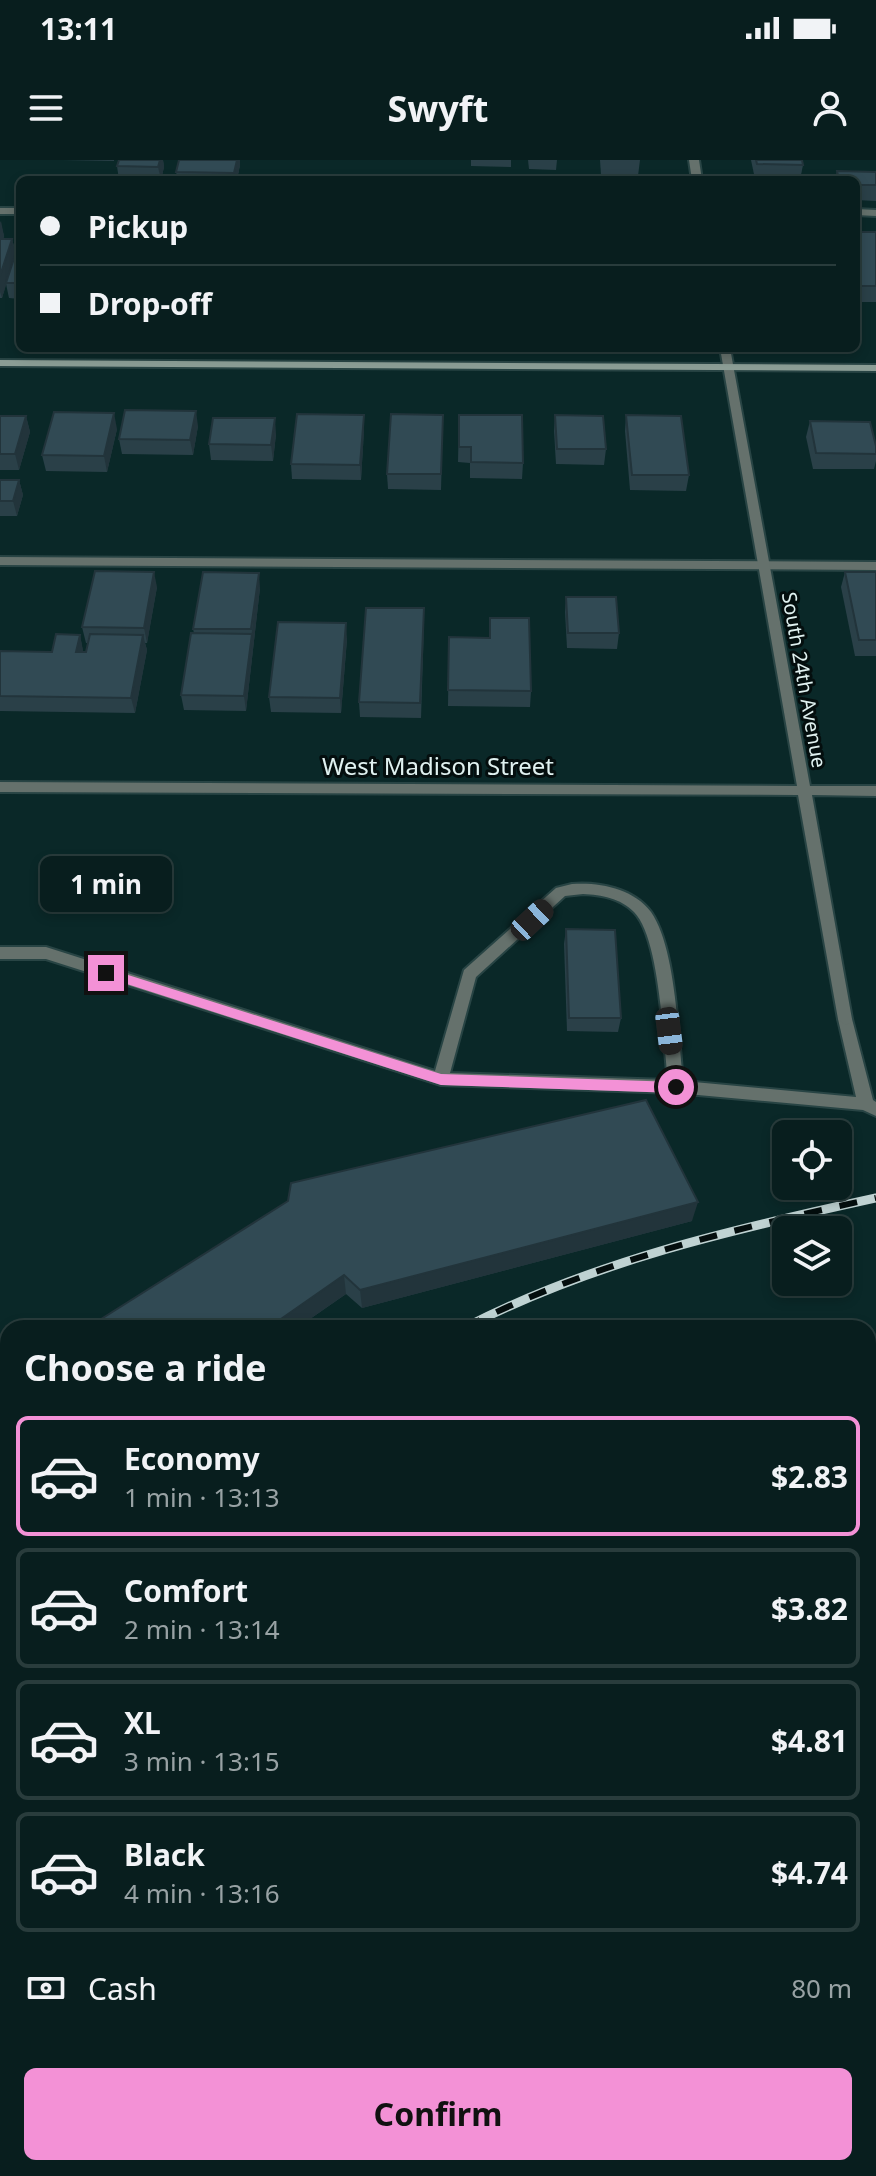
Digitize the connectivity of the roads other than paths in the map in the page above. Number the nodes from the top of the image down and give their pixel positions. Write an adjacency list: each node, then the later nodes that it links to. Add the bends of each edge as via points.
1 (726, 352): 3 (street, South 24th Avenue)
2 (0, 363): 3 (street)
3 (728, 367): 4 (street); 6 (street, South 24th Avenue)
4 (876, 368)
5 (0, 561): 6 (street)
6 (763, 566): 7 (street); 9 (street, South 24th Avenue)
7 (876, 566)
8 (0, 787): 9 (street, West Madison Street)
9 (804, 790): 10 (street, West Madison Street); 14 (street, South 24th Avenue, via 845,1019)
10 (876, 791)
11 (0, 953): 12 (street, via 46,953)
12 (441, 1079): 13 (street); 13 (street, via 469,974 561,892 578,887 623,898 647,917 658,945)
13 (676, 1087): 14 (street)
14 (871, 1107)

